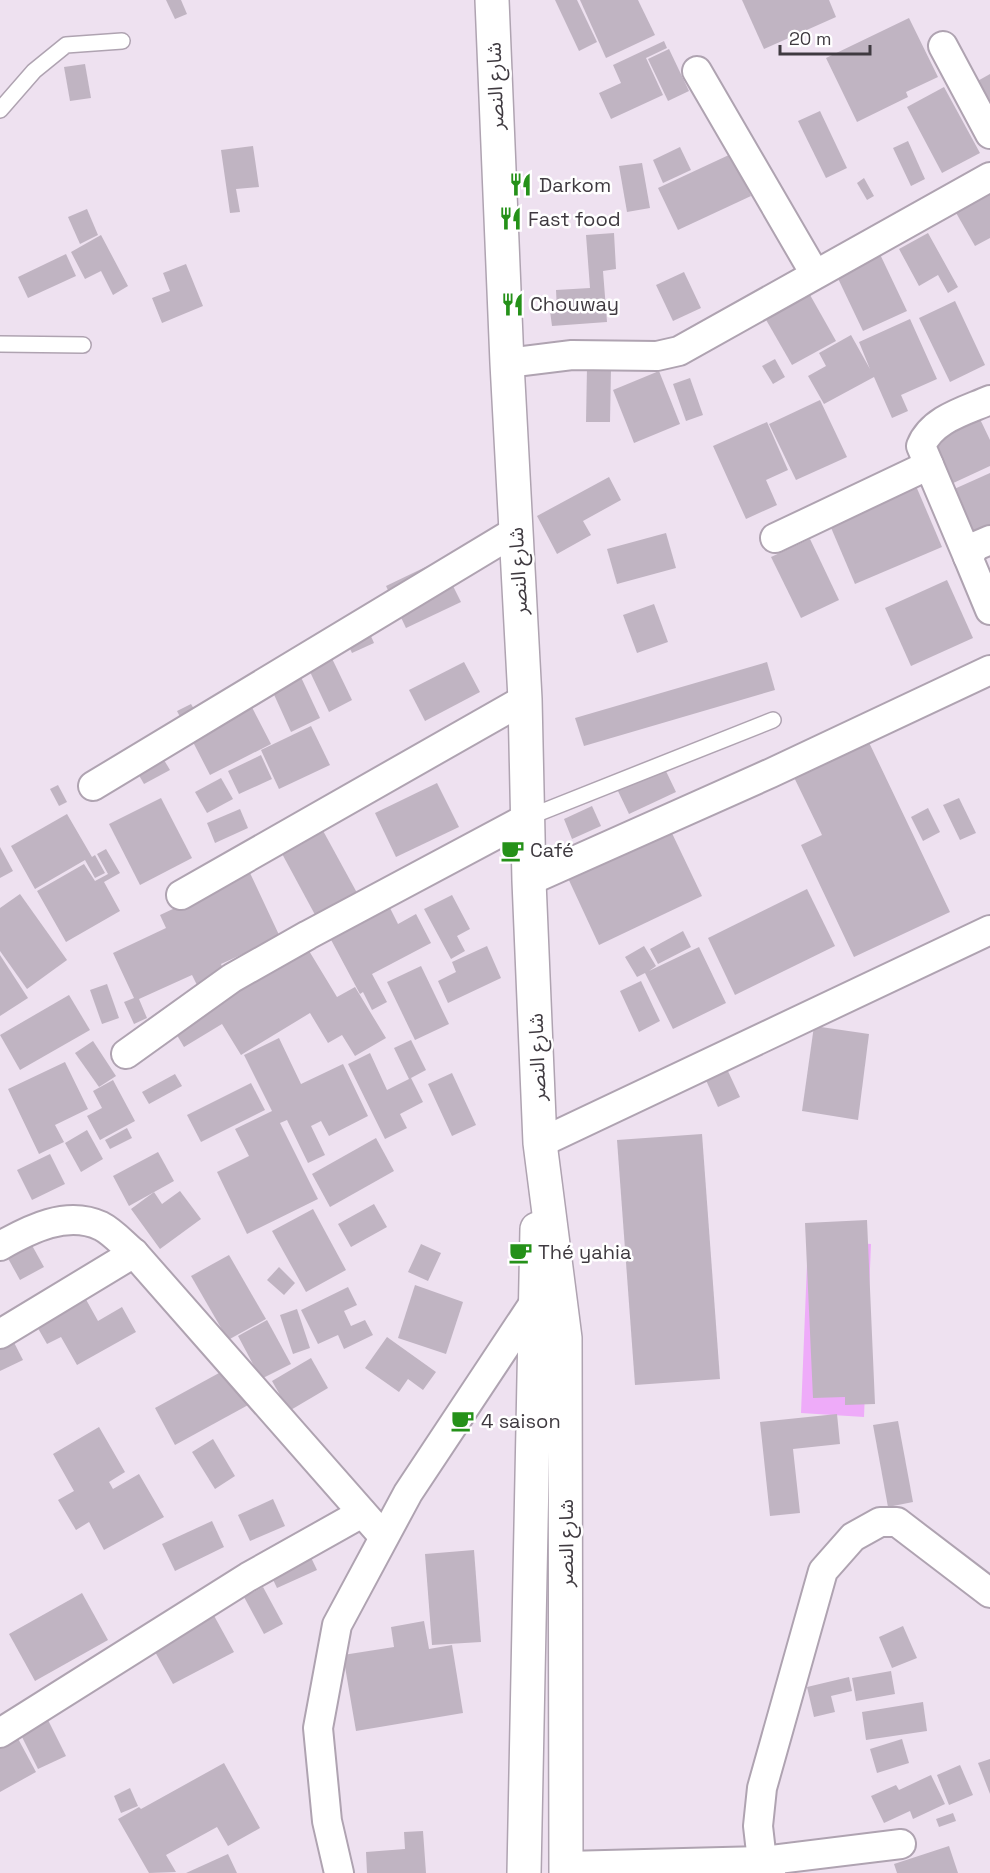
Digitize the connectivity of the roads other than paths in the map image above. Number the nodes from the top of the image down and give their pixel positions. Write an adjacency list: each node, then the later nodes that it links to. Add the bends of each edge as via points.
1 (492, 0): 11 (main road, شارع النصر)
2 (122, 41): 5 (lane, via 66,45 34,71)
3 (943, 46): 6 (street)
4 (697, 71): 8 (street)
5 (0, 110)
6 (990, 134)
7 (990, 177): 8 (street)
8 (815, 274): 11 (street, via 679,351 657,356 572,355)
9 (0, 344): 10 (lane)
10 (83, 345)
11 (507, 363): 14 (main road, شارع النصر)
12 (990, 400): 13 (street, via 940,423 926,434 921,446)
13 (929, 465): 15 (street); 17 (street)
14 (516, 531): 20 (main road, شارع النصر); 22 (street)
15 (775, 538)
16 (990, 540): 17 (street, via 976,546)
17 (968, 557): 18 (street)
18 (990, 610)
19 (990, 670): 24 (street)
20 (525, 699): 23 (main road, شارع النصر); 25 (street)
21 (773, 720): 23 (lane)
22 (93, 786)
23 (529, 817): 24 (main road, شارع النصر); 27 (street, via 232,978)
24 (529, 881): 28 (main road, شارع النصر)
25 (181, 895)
26 (990, 930): 28 (street)
27 (126, 1054)
28 (540, 1143): 31 (main road, شارع النصر); 39 (main road, شارع النصر, via 565,1338)
29 (0, 1246): 30 (street, via 34,1228 70,1218 102,1227)
30 (134, 1253): 32 (street); 33 (street)
31 (534, 1303): 34 (street); 41 (main road, شارع النصر)
32 (0, 1334)
33 (362, 1513): 34 (street); 36 (street, via 248,1577)
34 (383, 1536): 40 (street, via 337,1625 318,1728 327,1821)
35 (990, 1593): 38 (street, via 897,1522 880,1522 853,1537 823,1571 762,1788 758,1827)
36 (0, 1733)
37 (901, 1844): 38 (street)
38 (766, 1867): 39 (street)
39 (566, 1870)
40 (339, 1873)
41 (524, 1873)

